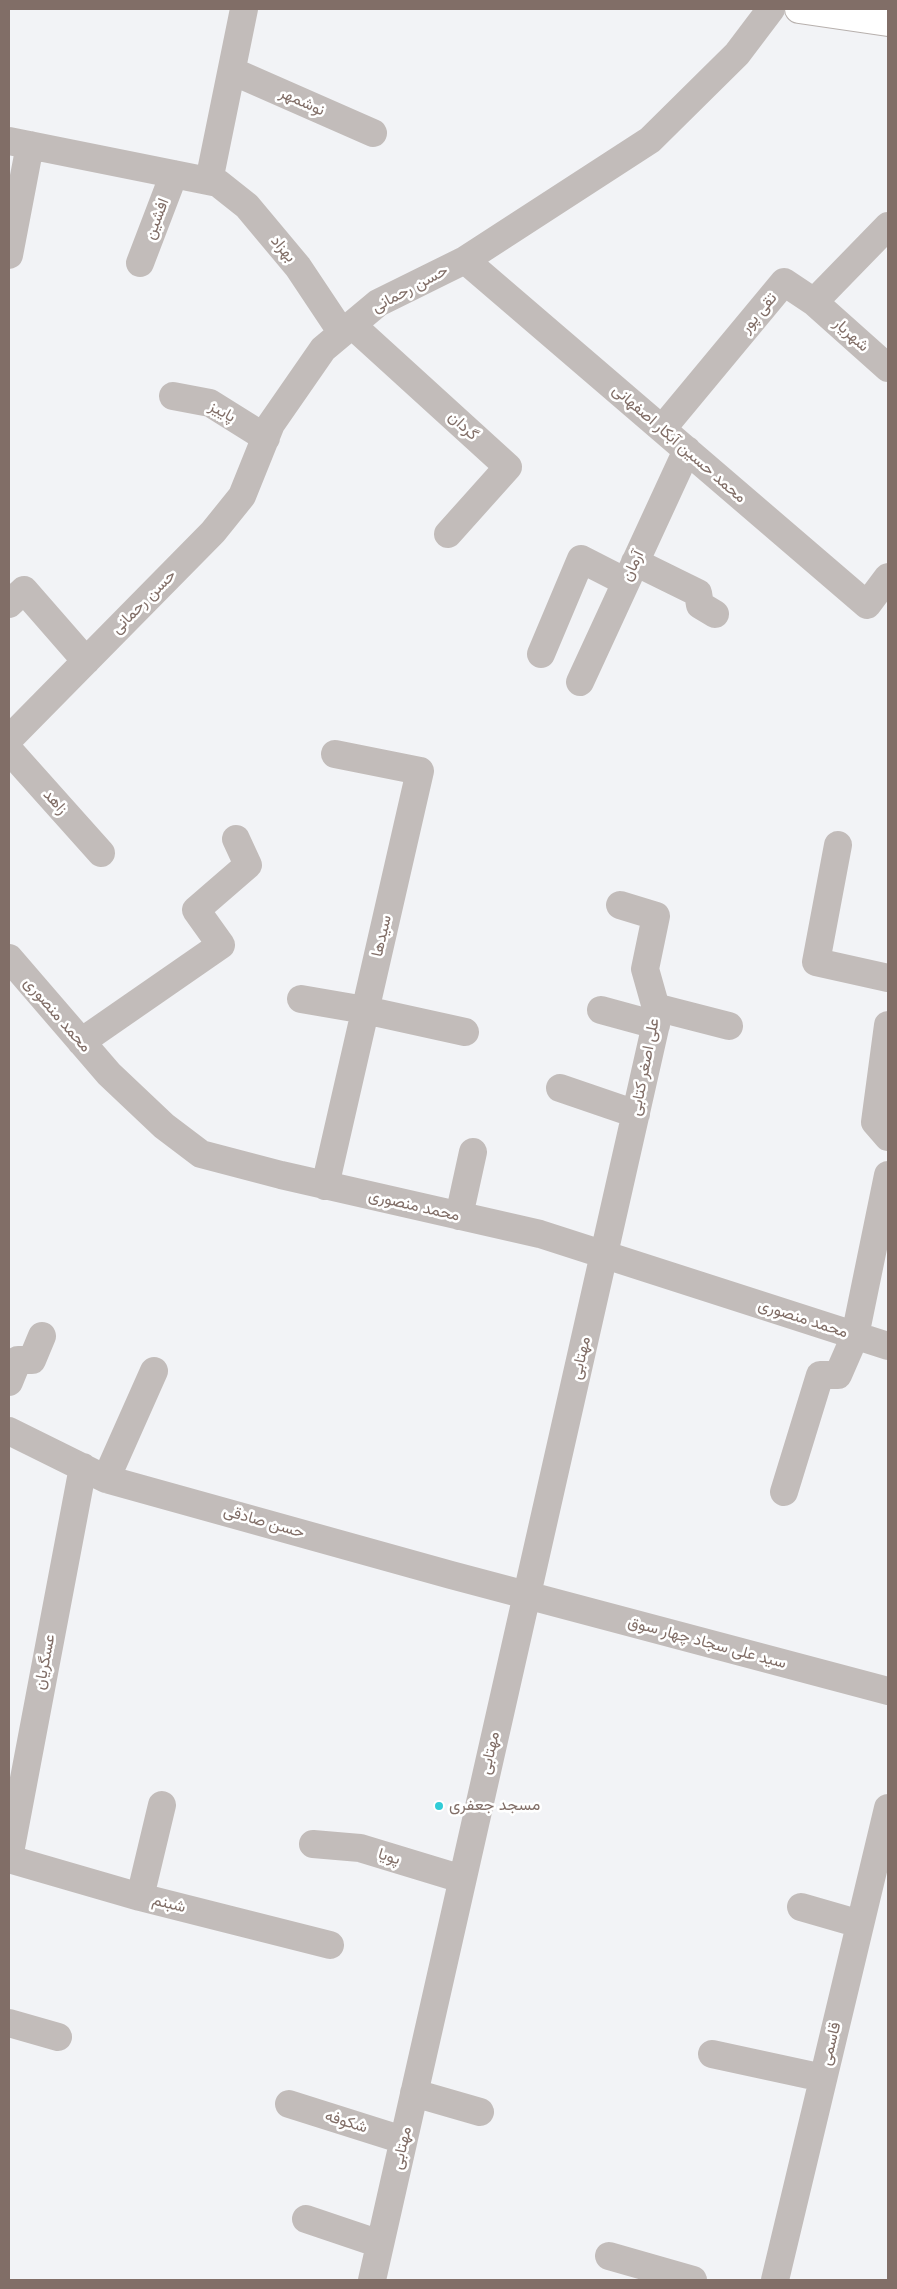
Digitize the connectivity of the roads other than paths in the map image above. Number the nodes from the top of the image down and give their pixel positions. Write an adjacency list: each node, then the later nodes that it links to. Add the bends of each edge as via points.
1 (244, 9): 6 (street)
2 (771, 9): 13 (street, حسن رحمانی, via 737,54 650,140)
3 (799, 9): 4 (main road)
4 (826, 11): 5 (main road)
5 (888, 22)
6 (232, 71): 7 (street, نوشمهر); 10 (street)
7 (373, 133)
8 (19, 143): 9 (street, بهزاد); 12 (street)
9 (174, 174): 10 (street, بهزاد); 14 (street, افشین)
10 (209, 181): 16 (street, بهزاد, via 218,183 246,206)
11 (888, 226): 15 (street)
12 (9, 255)
13 (466, 260): 16 (street, حسن رحمانی, via 378,303); 19 (street, محمد حسین آبکار اصفهانی)
14 (140, 263)
15 (814, 302): 17 (street, شهریار); 19 (street, تقی پور, via 784,282)
16 (347, 329): 20 (street, حسن رحمانی, via 323,349); 22 (street, گردان, via 508,467)
17 (888, 368)
18 (173, 396): 20 (street, پاییز, via 210,403)
19 (662, 429): 21 (street, محمد حسین آبکار اصفهانی)
20 (266, 438): 28 (street, حسن رحمانی, via 242,496 213,532)
21 (687, 450): 23 (street, آرمان); 24 (street, محمد حسین آبکار اصفهانی, via 867,605)
22 (448, 534)
23 (630, 572): 26 (street, via 698,593 700,605); 27 (street, via 581,558); 29 (street, آرمان)
24 (888, 578)
25 (9, 604): 28 (street, via 24,590)
26 (715, 614)
27 (541, 654)
28 (86, 661): 30 (street, حسن رحمانی)
29 (580, 682)
30 (9, 739)
31 (9, 750): 35 (street, زاهد)
32 (336, 754): 40 (street, سیدها, via 420,771)
33 (236, 839): 46 (street, via 248,865 196,910 221,945)
34 (838, 845): 38 (street, via 816,962)
35 (101, 853)
36 (620, 904): 42 (street, علی اصغر کتابی, via 656,916 645,969)
37 (9, 958): 46 (street, محمد منصوری)
38 (888, 978)
39 (301, 999): 40 (street)
40 (365, 1010): 45 (street); 52 (street, سیدها)
41 (601, 1010): 42 (street)
42 (655, 1016): 44 (street); 48 (street, علی اصغر کتابی)
43 (888, 1025): 49 (street, via 875,1122)
44 (729, 1026)
45 (465, 1032)
46 (81, 1042): 52 (street, محمد منصوری, via 164,1126 201,1154)
47 (560, 1088): 48 (street)
48 (636, 1114): 54 (street, علی اصغر کتابی)
49 (888, 1137)
50 (473, 1152): 53 (street)
51 (888, 1175): 56 (street)
52 (325, 1186): 53 (street, محمد منصوری)
53 (459, 1216): 54 (street, محمد منصوری, via 540,1234)
54 (605, 1255): 56 (street, محمد منصوری); 63 (street, مهتابی)
55 (42, 1336): 59 (street, via 32,1360 18,1360)
56 (855, 1336): 57 (street, محمد منصوری); 62 (street, via 838,1375 820,1375)
57 (888, 1346)
58 (154, 1371): 61 (street, عسگریان)
59 (9, 1382)
60 (9, 1431): 61 (street, حسن صادقی)
61 (95, 1473): 63 (street, حسن صادقی); 68 (street, عسگریان)
62 (784, 1492)
63 (526, 1595): 64 (street, سید علی سجاد چهار سوق); 69 (street, مهتابی)
64 (888, 1691)
65 (162, 1804): 70 (street)
66 (888, 1808): 72 (street, قاسمی)
67 (314, 1844): 69 (street, پویا, via 360,1848)
68 (9, 1858): 70 (street, شبنم)
69 (462, 1879): 78 (street, مهتابی)
70 (140, 1897): 73 (street, شبنم)
71 (801, 1907): 72 (street)
72 (860, 1924): 77 (street, قاسمی)
73 (330, 1945)
74 (9, 2023): 75 (street)
75 (58, 2037)
76 (712, 2054): 77 (street)
77 (823, 2078): 87 (street, قاسمی)
78 (414, 2093): 80 (street); 81 (street, مهتابی)
79 (289, 2104): 81 (street, شکوفه)
80 (480, 2112)
81 (403, 2140): 83 (street, مهتابی)
82 (306, 2219): 83 (street)
83 (380, 2244): 85 (street, مهتابی)
84 (609, 2256): 86 (street)
85 (372, 2280)
86 (694, 2280)
87 (775, 2280)

